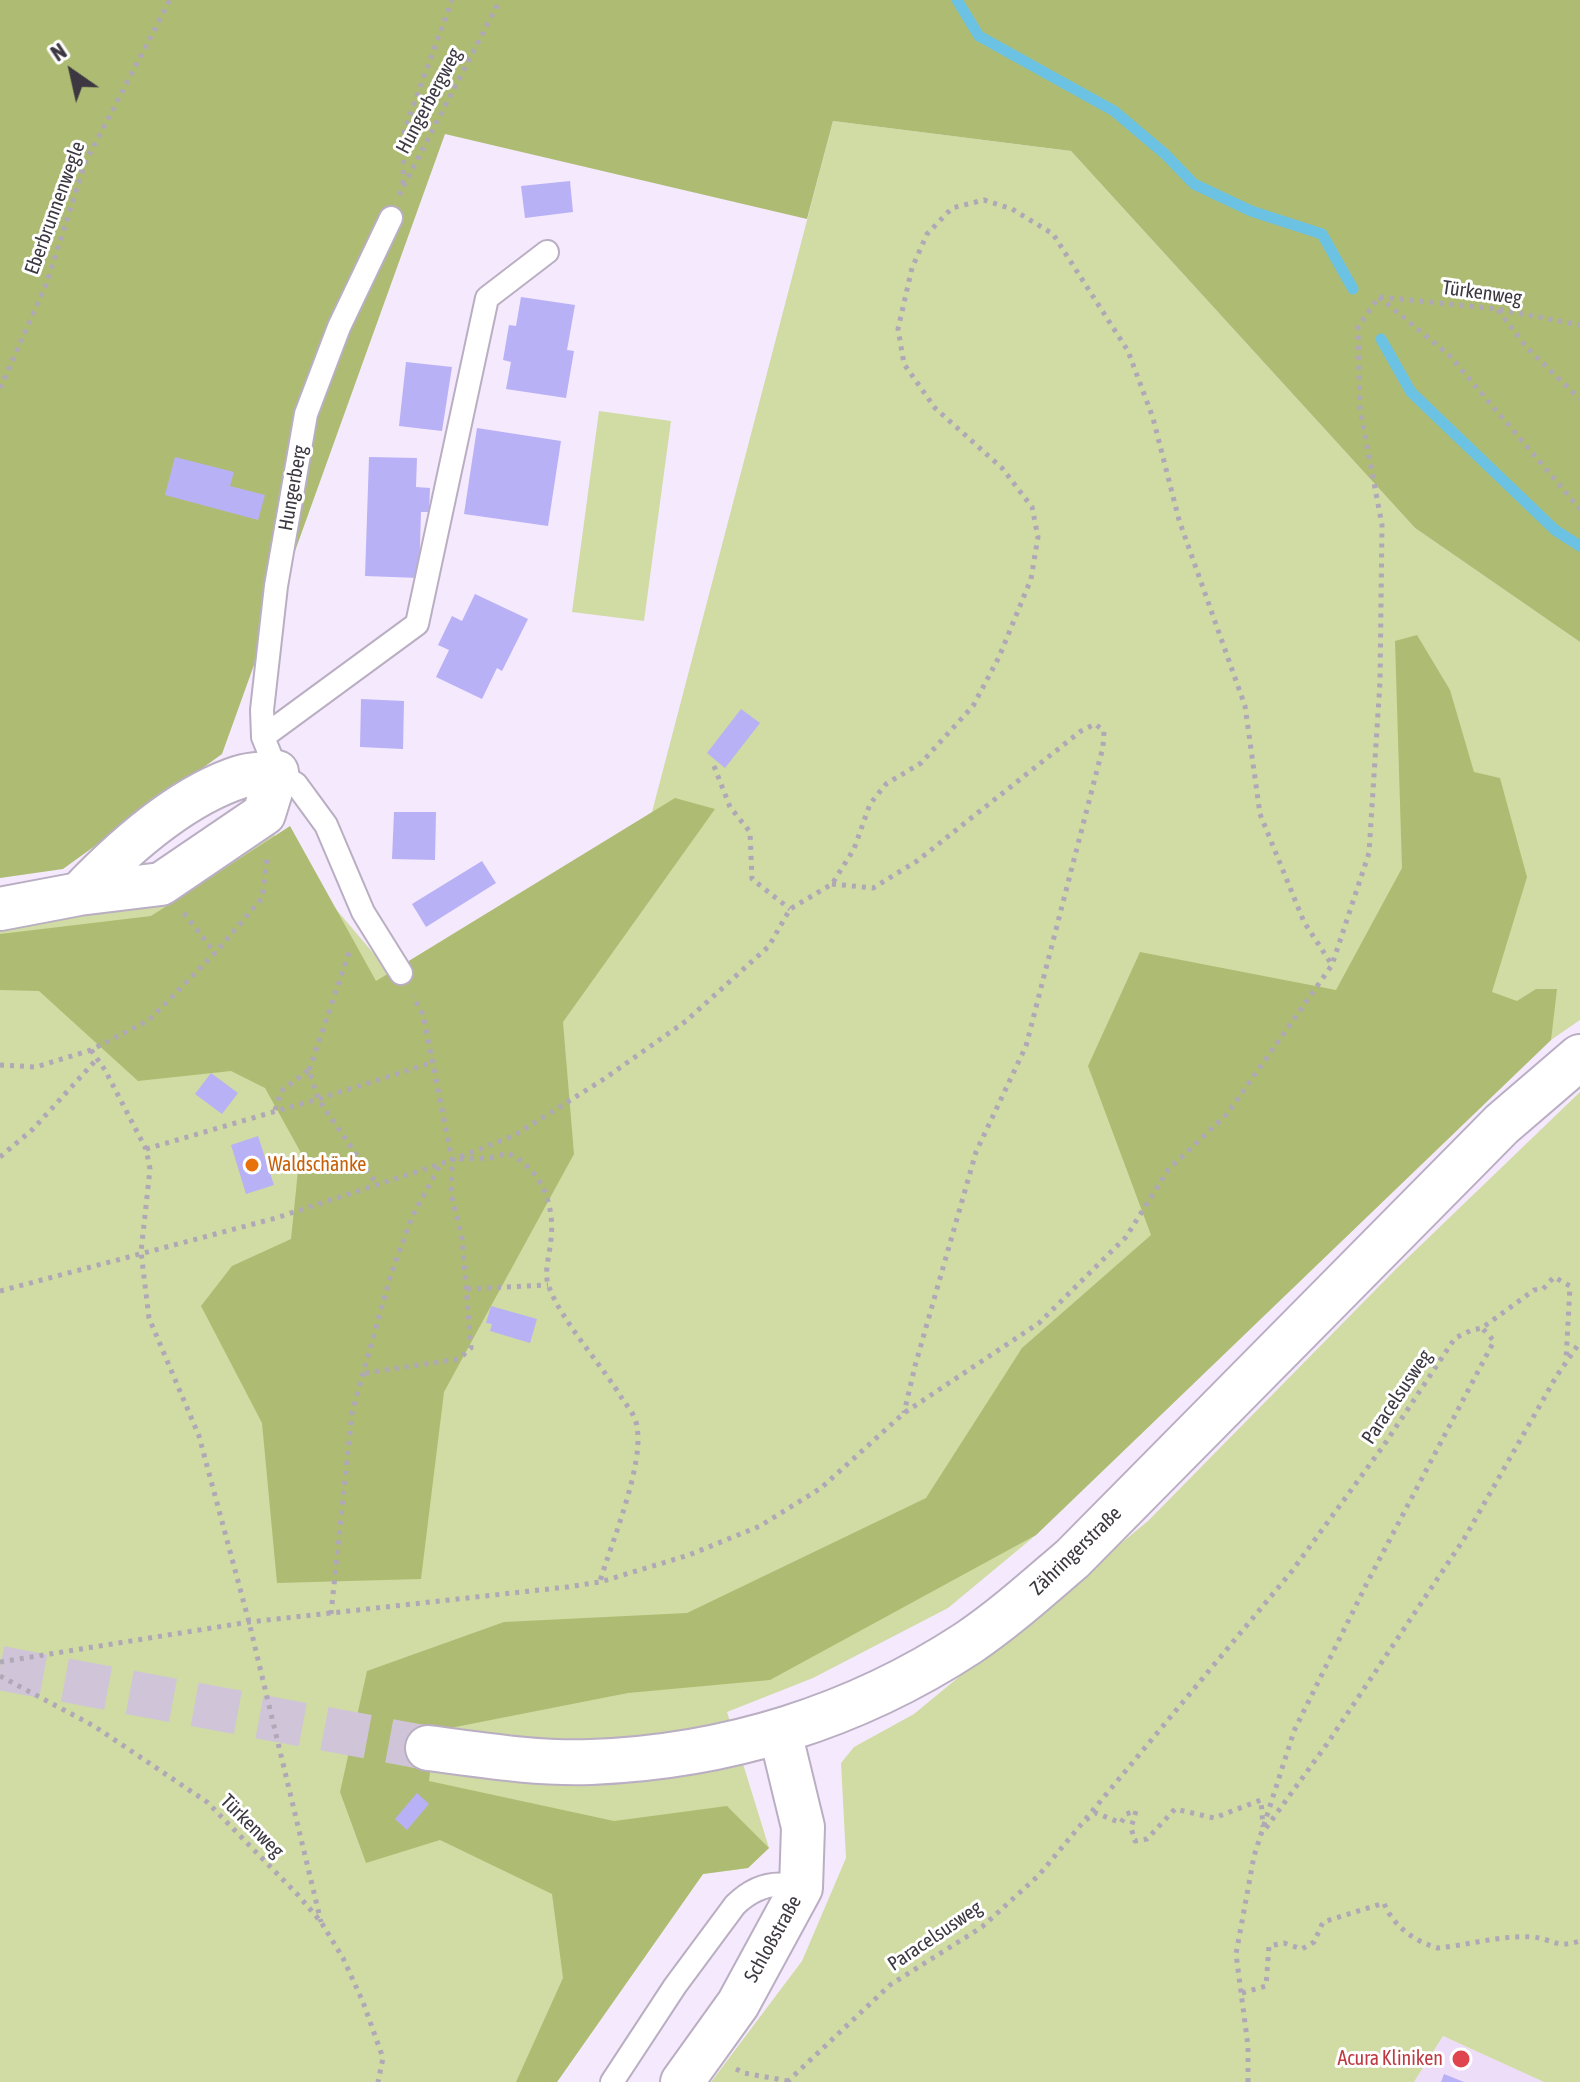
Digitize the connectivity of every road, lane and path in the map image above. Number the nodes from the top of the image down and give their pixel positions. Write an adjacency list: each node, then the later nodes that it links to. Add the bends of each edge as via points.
1 (170, 0): 10 (path, Eberbrunnenwegle, via 85,163 46,285)
2 (452, 0): 4 (path, via 404,131)
3 (500, 0): 4 (path, Hungerbergweg)
4 (403, 185): 5 (path, Hungerbergweg)
5 (391, 218): 13 (lane, Hungerberg, via 339,327 306,414 276,586 262,710)
6 (547, 252): 13 (lane, via 487,298 417,624)
7 (1379, 297): 8 (path, Türkenweg); 12 (path, via 1449,355); 23 (path, via 1358,327 1360,409 1382,525 1369,853)
8 (1497, 309): 9 (path, Türkenweg); 11 (path, via 1527,348)
9 (1580, 325)
10 (0, 388)
11 (1580, 399)
12 (1580, 509)
13 (270, 754): 15 (street, Hungerberg); 18 (street, via 122,850); 21 (lane, via 326,825)
14 (714, 766): 20 (path, via 730,807 750,832 752,879)
15 (264, 814): 16 (street); 22 (path, via 262,898)
16 (161, 884): 18 (street); 22 (path)
17 (832, 884): 20 (path); 23 (path, via 854,849 870,804 886,784 921,763 973,706 1031,579 1038,537 1032,507 1002,468 935,408 904,364 898,329 912,268 927,234 952,208 984,200 1012,209 1053,234 1128,351 1153,418 1179,520 1245,706 1260,814 1304,922); 45 (path, via 873,888 917,861 1081,731 1095,724 1104,731 1026,1046 976,1152)
18 (79, 894): 19 (street)
19 (0, 909)
20 (790, 909): 35 (path, via 769,946 686,1021 515,1135)
21 (363, 912): 24 (lane); 30 (path)
22 (215, 953): 25 (path, via 149,1020)
23 (1332, 965): 45 (path, via 1227,1114 1168,1170 1126,1237 1039,1323)
24 (401, 973): 28 (path, via 423,1014)
25 (91, 1050): 27 (path); 29 (path, via 36,1067)
26 (1580, 1057): 51 (main road, Zähringerstraße, via 1502,1124 1072,1559 1022,1603 908,1679)
27 (96, 1060): 33 (path); 34 (path)
28 (431, 1063): 31 (path); 35 (path)
29 (0, 1065)
30 (309, 1070): 31 (path); 32 (path, via 281,1091)
31 (318, 1099): 32 (path); 36 (path)
32 (275, 1111): 33 (path)
33 (146, 1149): 37 (path, via 150,1169)
34 (0, 1157)
35 (452, 1160): 36 (path); 38 (path, via 507,1153 536,1176 553,1215); 39 (path, via 451,1194); 44 (path, via 439,1167 412,1217)
36 (376, 1183): 37 (path, via 276,1218)
37 (141, 1252): 40 (path); 48 (path, via 149,1318 199,1436)
38 (548, 1285): 39 (path); 46 (path, via 637,1426 628,1491)
39 (467, 1289): 44 (path, via 471,1348 459,1359)
40 (0, 1291)
41 (1482, 1328): 43 (path, Paracelsusweg, via 1554,1277 1570,1286); 53 (path, Paracelsusweg, via 1455,1338 1292,1571); 54 (path, via 1494,1341 1294,1731)
42 (1580, 1342): 43 (path)
43 (1566, 1360): 54 (path, via 1464,1539)
44 (365, 1373): 47 (path, via 348,1436)
45 (904, 1413): 46 (path, via 821,1488 760,1526)
46 (600, 1582): 47 (path)
47 (331, 1614): 48 (path)
48 (249, 1622): 49 (path); 56 (path)
49 (0, 1662)
50 (0, 1676): 56 (path, Türkenweg, via 94,1726 207,1802)
51 (780, 1732): 52 (main road, Zähringerstraße, via 661,1757 589,1762); 55 (street, Schloßstraße, via 803,1827)
52 (428, 1748)
53 (1077, 1829): 54 (path, via 1096,1813 1121,1823 1136,1811 1131,1828 1135,1841 1147,1839 1175,1809 1214,1818 1261,1800); 63 (path, Paracelsusweg, via 1039,1875 982,1927 890,1985)
54 (1263, 1832): 58 (path, via 1236,1954)
55 (801, 1888): 59 (street, Schloßstraße, via 738,2004); 61 (lane, via 773,1884 746,1894 735,1905)
56 (321, 1922): 60 (path, Türkenweg, via 343,1958 383,2058)
57 (1580, 1941): 58 (path, via 1563,1946 1533,1937 1438,1948 1390,1918 1384,1903 1323,1922 1314,1942 1302,1949 1284,1943 1269,1946 1266,1986)
58 (1242, 1993): 64 (path)
59 (707, 2047): 62 (street, Schloßstraße); 63 (path, via 744,2073)
60 (378, 2082)
61 (612, 2082)
62 (682, 2082)
63 (787, 2082)
64 (1248, 2082)

